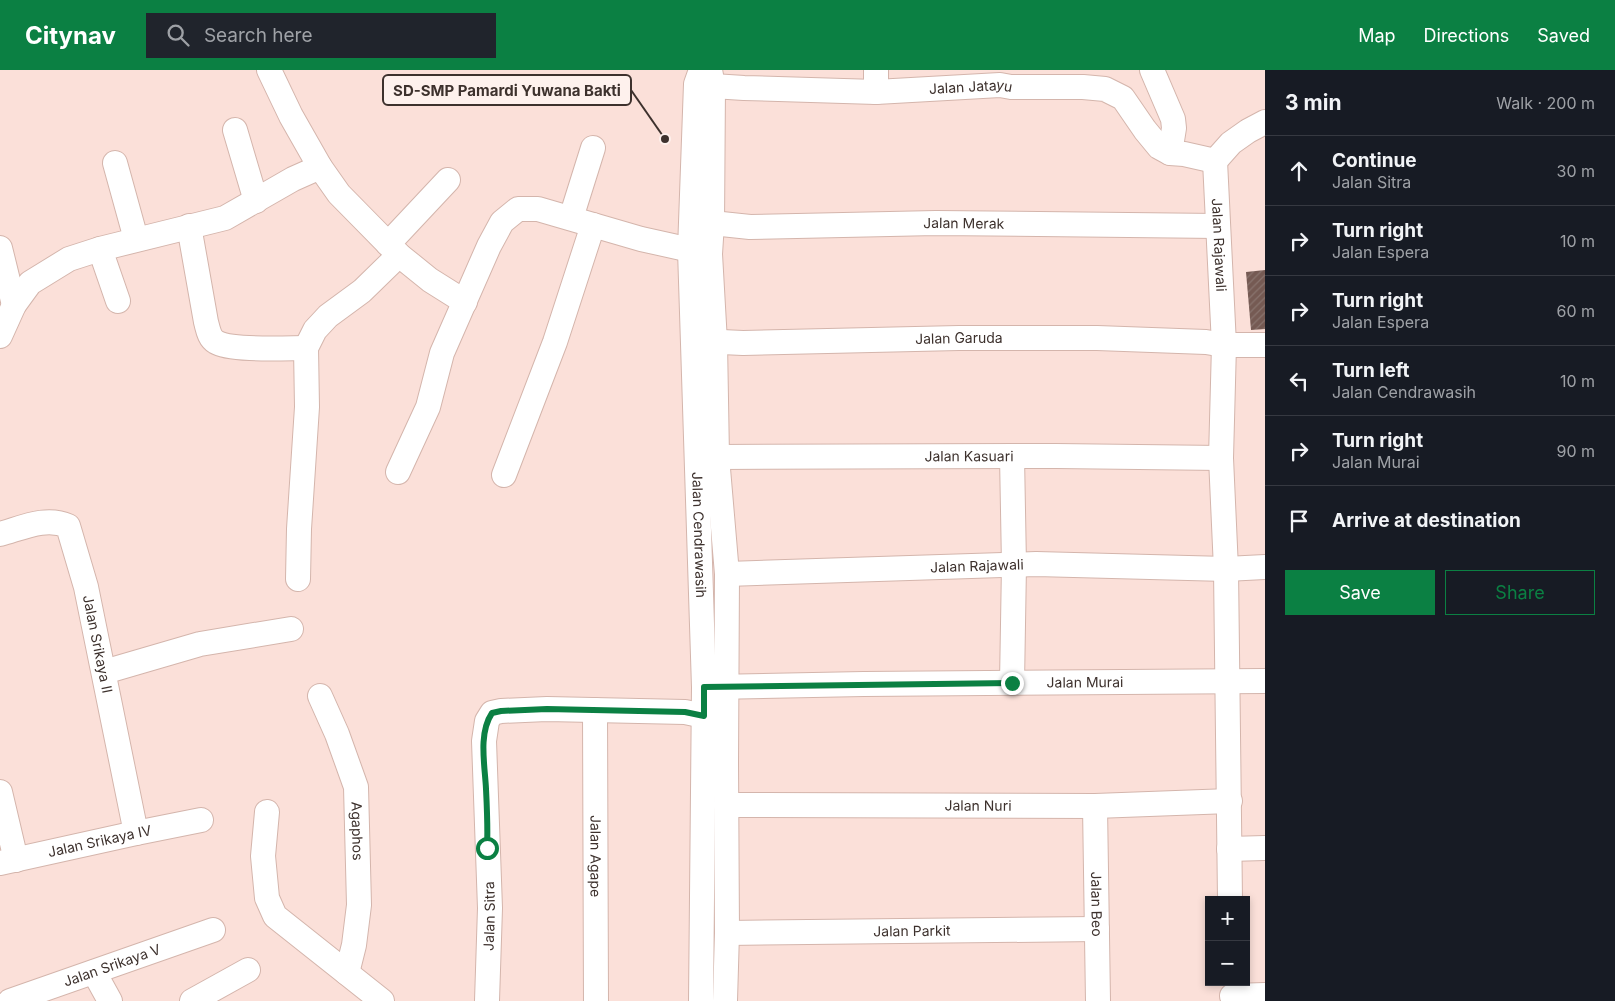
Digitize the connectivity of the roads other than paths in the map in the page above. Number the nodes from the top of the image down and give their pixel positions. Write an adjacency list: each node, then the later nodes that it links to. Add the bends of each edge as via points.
1 (269, 70): 12 (street)
2 (1152, 70): 9 (street, via 1173,119)
3 (705, 78): 5 (street, Jalan Jatayu); 16 (street, Jalan Cendrawasih); 23 (street, Jalan Cendrawasih)
4 (1011, 78): 5 (street, Jalan Jatayu, via 1000,85); 9 (street, Jalan Jatayu, via 1105,89 1124,98 1144,130 1160,147)
5 (876, 81)
6 (1265, 122): 10 (street, via 1231,143)
7 (235, 130): 14 (street)
8 (593, 148): 15 (street)
9 (1170, 152): 10 (street, Jalan Jatayu)
10 (1215, 161): 18 (street, Jalan Rajawali)
11 (115, 163): 19 (street)
12 (320, 167): 14 (street); 22 (street, via 340,194)
13 (448, 180): 22 (street)
14 (256, 200): 17 (street, via 225,218)
15 (582, 222): 23 (street, via 641,240); 25 (street, via 538,209 518,209 502,222); 36 (street, via 556,342)
16 (712, 223): 18 (street, Jalan Merak, via 750,227 936,223); 23 (street, Jalan Cendrawasih)
17 (189, 226): 19 (street); 31 (street, via 206,322 215,342 227,347)
18 (1218, 226): 29 (street, Jalan Rajawali)
19 (136, 240): 21 (street)
20 (0, 248): 26 (street)
21 (100, 249): 24 (street); 26 (street, via 69,259 30,283)
22 (393, 249): 25 (street, via 430,280); 31 (street, via 362,291 315,330)
23 (700, 252): 28 (street, Jalan Cendrawasih)
24 (118, 301)
25 (465, 302): 35 (street, via 442,353 428,407)
26 (14, 305): 27 (street)
27 (0, 336)
28 (704, 342): 29 (street, Jalan Garuda, via 1097,338); 33 (street, Jalan Cendrawasih); 48 (street, Jalan Cendrawasih)
29 (1224, 345): 30 (street, Jalan Garuda); 34 (street, Jalan Rajawali)
30 (1265, 345)
31 (306, 348): 42 (street, via 307,408)
32 (1012, 456): 33 (street, Jalan Kasuari); 34 (street, Jalan Kasuari); 38 (street)
33 (717, 457): 41 (street, Jalan Cendrawasih)
34 (1222, 458): 40 (street, Jalan Rajawali)
35 (398, 472)
36 (504, 475)
37 (0, 534): 44 (street, Jalan Srikaya II, via 43,522 59,522 68,526 86,587)
38 (1014, 565): 40 (street, Jalan Rajawali); 41 (street, Jalan Rajawali); 47 (street)
39 (1265, 567): 40 (street)
40 (1226, 568): 45 (street, Jalan Rajawali)
41 (727, 574): 49 (street, Jalan Cendrawasih)
42 (298, 579)
43 (290, 629): 44 (street, via 200,644)
44 (104, 672): 59 (street, Jalan Srikaya II)
45 (1226, 682): 46 (street, Jalan Murai); 47 (street, Jalan Murai); 54 (street, Jalan Rajawali)
46 (1265, 682)
47 (1012, 683): 49 (street, Jalan Murai)
48 (704, 687): 49 (street, Jalan Murai); 52 (street, Jalan Cendrawasih)
49 (728, 687): 55 (street, Jalan Cendrawasih)
50 (320, 696): 69 (street, Agaphos, via 356,787 359,905)
51 (595, 710): 52 (street, via 685,712); 76 (street, Jalan Sitra, via 501,711 492,713 487,721 484,741 490,908); 77 (street, Jalan Agape)
52 (704, 716): 78 (street, Jalan Cendrawasih)
53 (0, 792): 62 (street)
54 (1230, 801): 56 (street, Jalan Nuri); 61 (street, Jalan Rajawali)
55 (726, 805): 56 (street, Jalan Nuri); 66 (street, Jalan Cendrawasih)
56 (1096, 806): 64 (street, Jalan Beo)
57 (267, 812): 69 (street, via 263,856 267,898 275,916)
58 (201, 820): 59 (street, Jalan Srikaya IV)
59 (136, 833): 62 (street, Jalan Srikaya IV)
60 (1265, 848): 61 (street)
61 (1229, 849): 63 (street, Jalan Rajawali)
62 (8, 861)
63 (1230, 896)
64 (1097, 929): 66 (street, Jalan Parkit); 80 (street, Jalan Beo)
65 (213, 930): 68 (street, Jalan Srikaya V)
66 (727, 933): 79 (street, Jalan Cendrawasih)
67 (248, 970): 74 (street)
68 (94, 972): 72 (street, Jalan Srikaya V); 73 (street)
69 (347, 973): 75 (street)
70 (1231, 993): 71 (street)
71 (1263, 997)
72 (10, 1001)
73 (110, 1001)
74 (192, 1001)
75 (382, 1001)
76 (487, 1001)
77 (596, 1001)
78 (701, 1001)
79 (725, 1001)
80 (1098, 1001)

